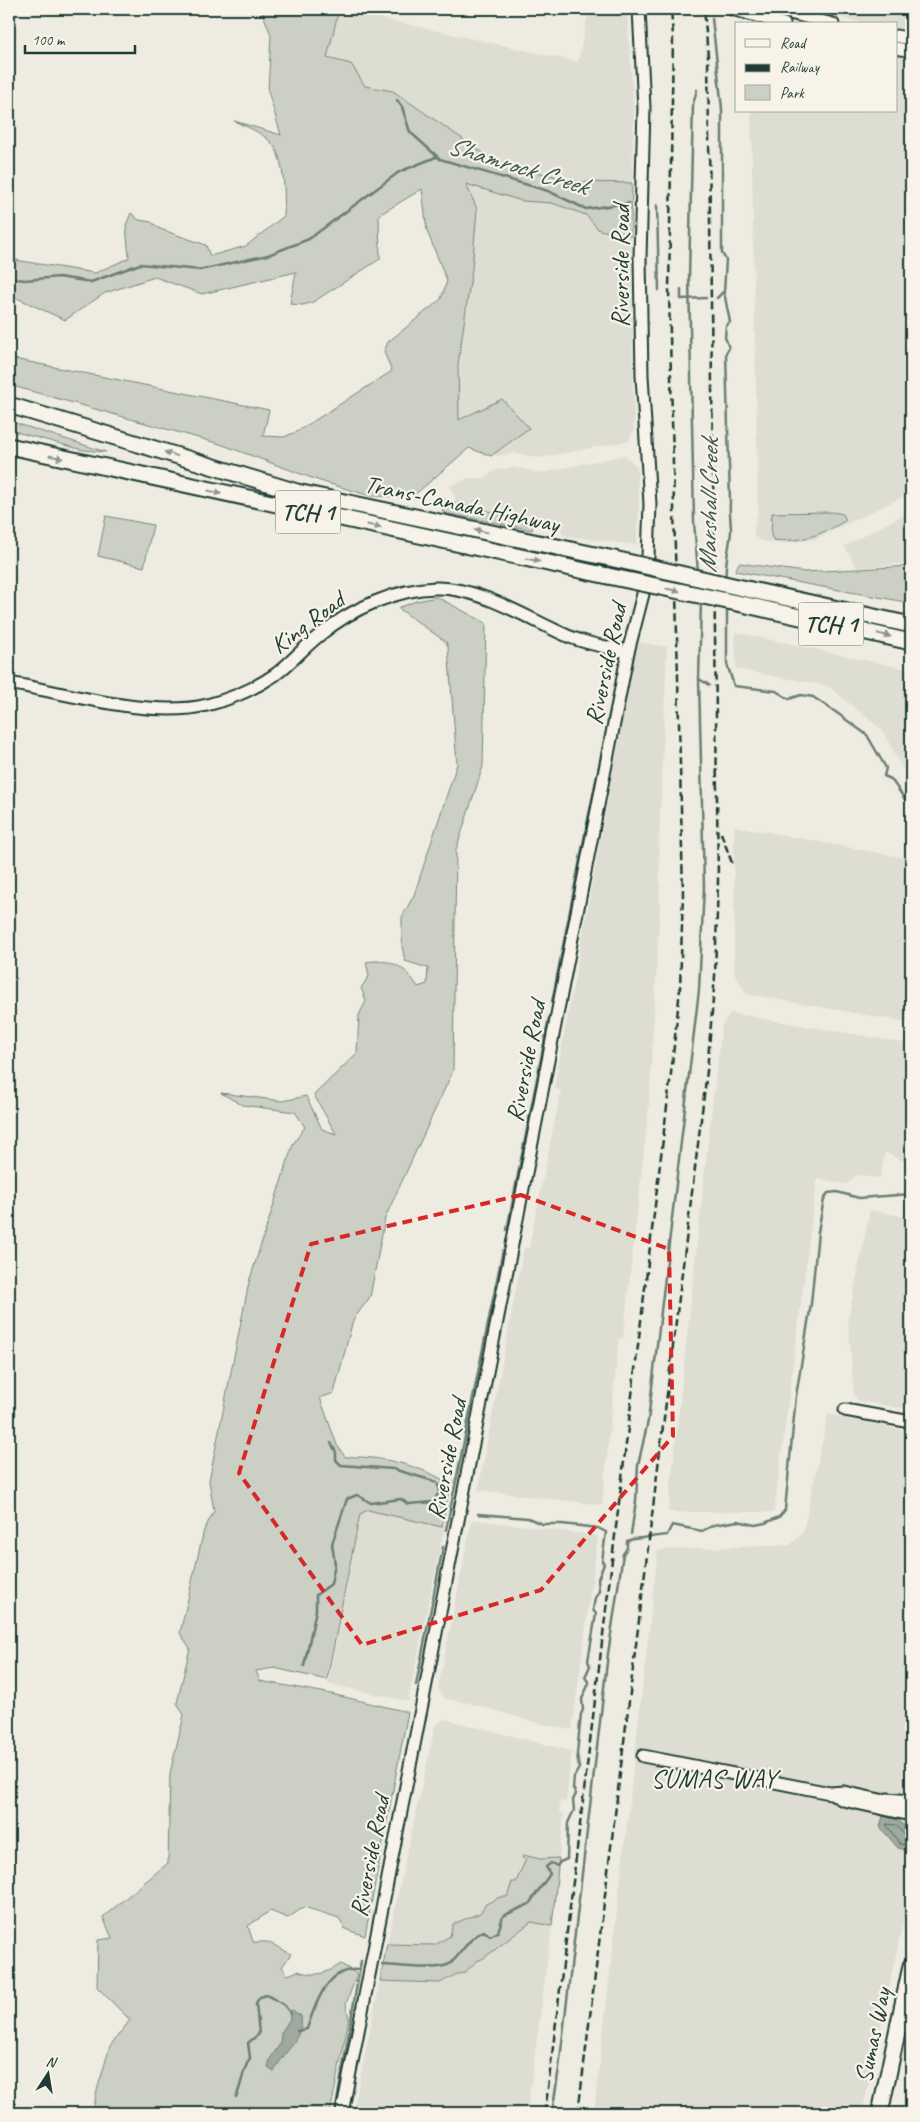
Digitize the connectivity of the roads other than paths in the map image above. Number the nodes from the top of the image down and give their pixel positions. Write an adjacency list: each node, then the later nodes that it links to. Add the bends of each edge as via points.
1 (639, 9): 9 (street, Riverside Road)
2 (649, 9): 9 (street)
3 (732, 9): 5 (street)
4 (774, 9): 8 (street)
5 (770, 20): 6 (street); 7 (street)
6 (764, 22)
7 (777, 22)
8 (825, 22)
9 (640, 25): 20 (street, Riverside Road, via 644,108 640,258 642,366 650,504 643,594)
10 (898, 36): 11 (street)
11 (911, 39)
12 (898, 48): 13 (street)
13 (911, 51)
14 (9, 405): 16 (highway, Trans-Canada Highway / TCH 1, one-way to 14, bridge, via 297,492)
15 (9, 446): 19 (highway, Trans-Canada Highway / TCH 1, one-way to 19, bridge)
16 (757, 591): 17 (highway); 18 (highway, Trans-Canada Highway / TCH 1)
17 (911, 618)
18 (911, 625)
19 (911, 642)
20 (628, 652): 21 (street, King Road, via 572,637 483,598 436,588 394,596 356,611 321,633 274,675 242,692 205,705 151,709); 31 (street, Riverside Road)
21 (9, 683)
22 (845, 1410): 23 (street)
23 (911, 1422)
24 (643, 1756): 25 (street)
25 (830, 1793): 26 (street, via 844,1792); 29 (street, via 843,1800)
26 (887, 1801): 27 (highway); 28 (street)
27 (911, 1802)
28 (911, 1808)
29 (911, 1815)
30 (911, 1966): 32 (highway, Sumas Way)
31 (342, 2113)
32 (880, 2113)

